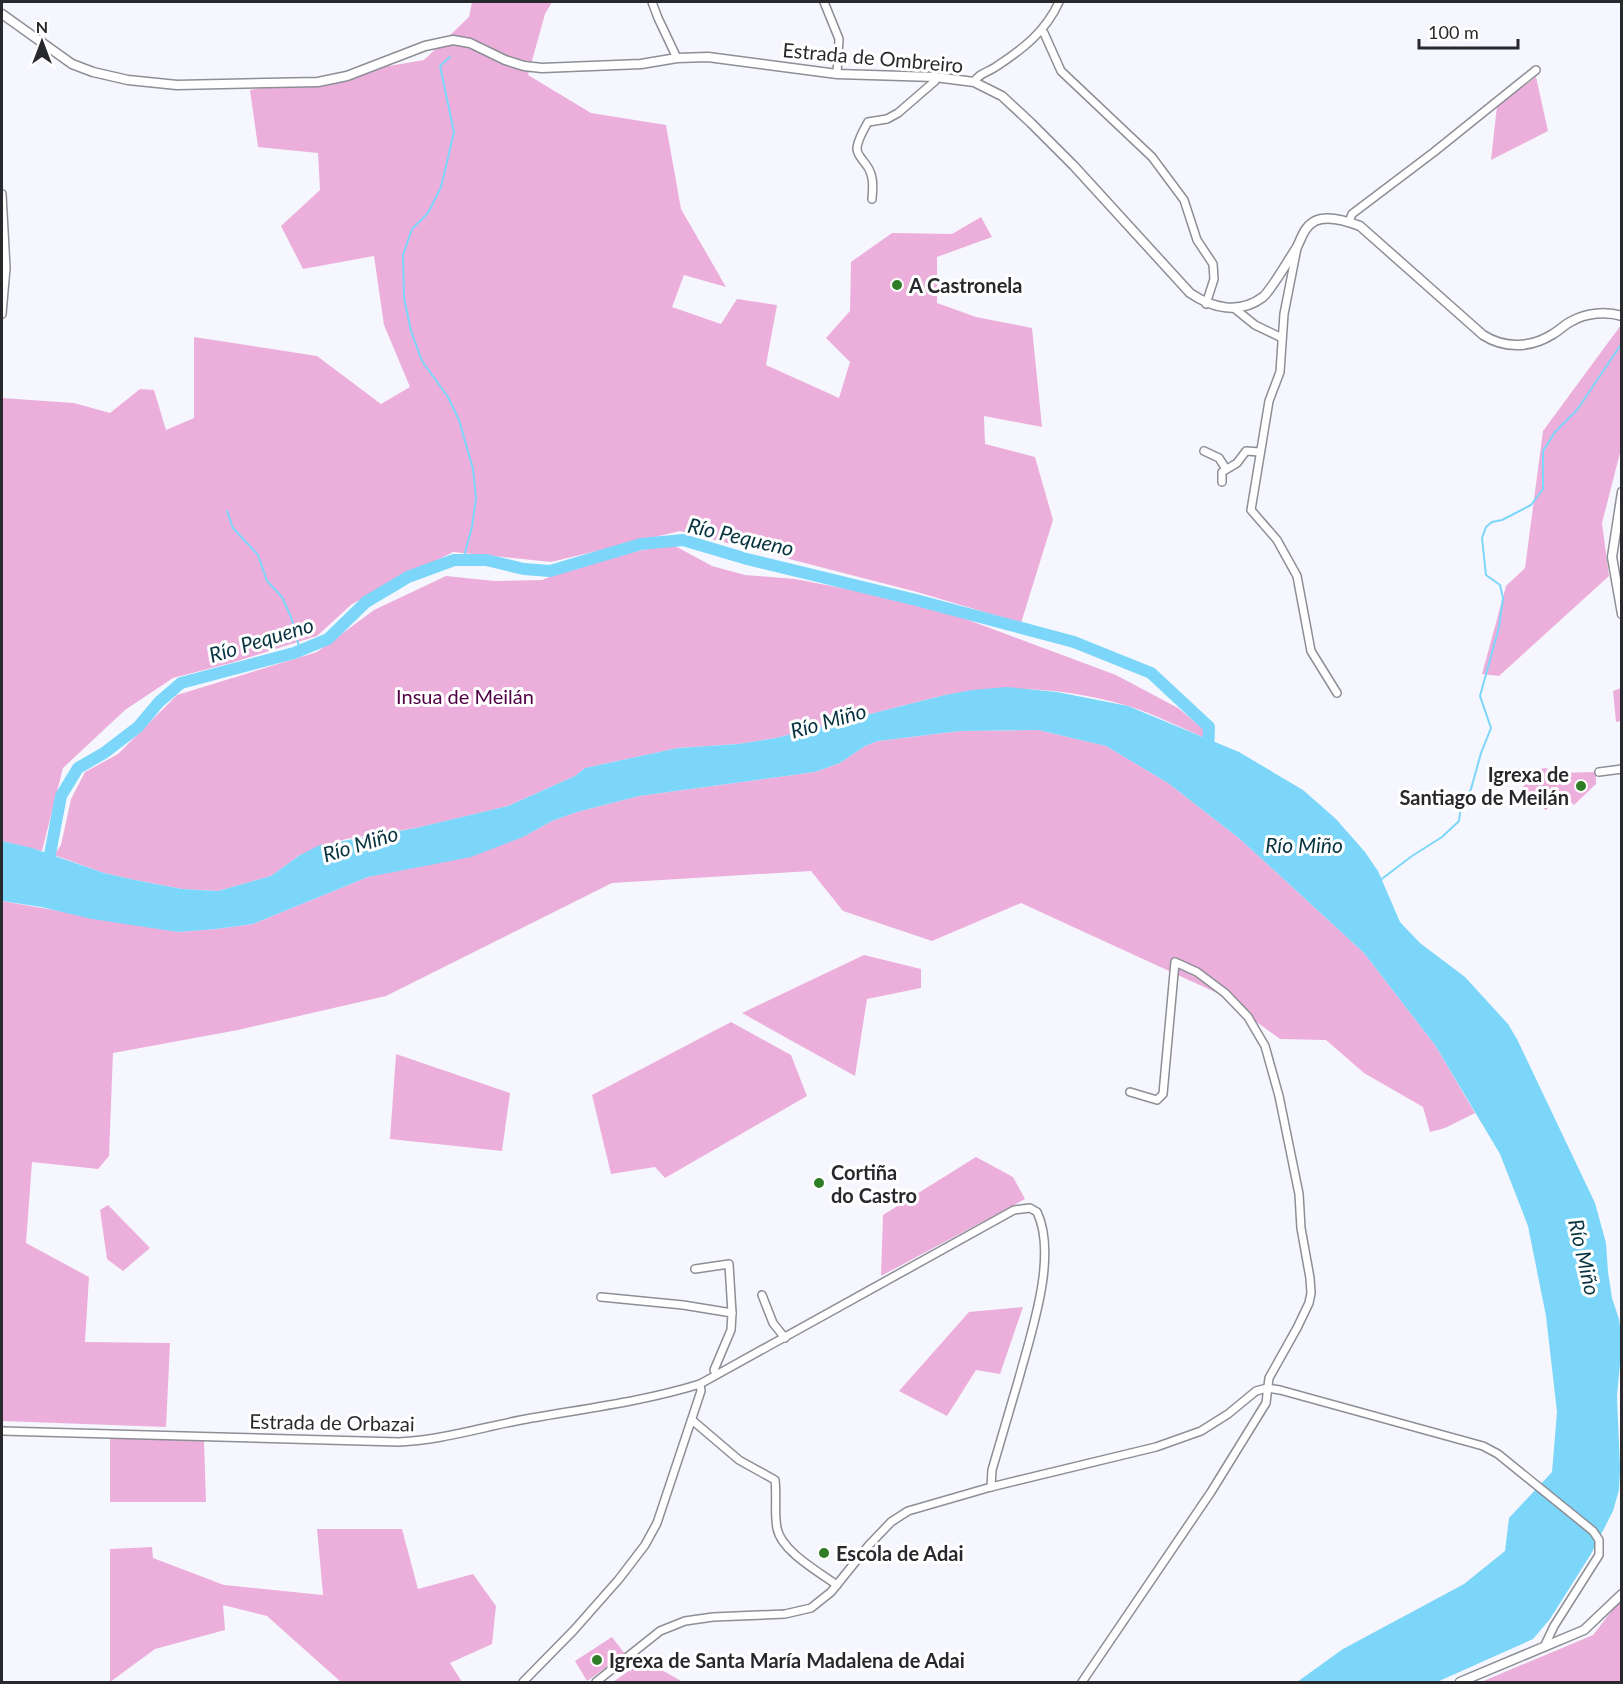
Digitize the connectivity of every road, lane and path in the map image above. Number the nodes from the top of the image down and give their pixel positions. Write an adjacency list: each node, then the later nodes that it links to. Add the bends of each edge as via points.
1 (652, 2): 6 (street)
2 (824, 2): 8 (street, via 838,39)
3 (1059, 2): 5 (street)
4 (2, 14): 6 (street, Estrada de Ombreiro, via 72,64 128,80 177,85 318,82 453,40 470,43 524,66 542,68 641,64)
5 (1041, 31): 10 (street, via 1022,50 978,76); 15 (street, via 1061,71 1152,157 1184,200 1197,240 1213,264 1214,279)
6 (677, 58): 8 (street, Estrada de Ombreiro, via 708,57)
7 (1536, 70): 13 (street, via 1352,214)
8 (837, 74): 9 (street, Estrada de Ombreiro)
9 (935, 77): 10 (street, Estrada de Ombreiro); 12 (street, via 898,113 868,122 863,130 857,153 869,168 874,185)
10 (975, 82): 15 (street, Estrada de Ombreiro, via 1002,96 1031,123 1190,293)
11 (2, 194): 17 (street, via 6,268)
12 (872, 199)
13 (1349, 222): 14 (street, via 1316,220 1306,227); 18 (street, via 1360,226 1496,343 1521,345 1542,340 1585,315)
14 (1298, 246): 16 (street, via 1262,297); 19 (street)
15 (1206, 304): 16 (street)
16 (1233, 308): 19 (street, via 1255,325)
17 (2, 314)
18 (1622, 316)
19 (1282, 338): 21 (street, via 1280,372 1269,401)
20 (1204, 451): 22 (street, via 1219,459)
21 (1260, 452): 22 (street, via 1245,451 1238,463); 26 (street, via 1251,510 1277,540 1297,576 1311,651)
22 (1226, 469): 23 (street)
23 (1222, 482)
24 (1622, 492): 25 (street, via 1612,557)
25 (1622, 614)
26 (1337, 693)
27 (1622, 769): 28 (street)
28 (1599, 772)
29 (1130, 1092): 37 (street, via 1157,1100 1163,1094 1175,962 1197,972 1225,993 1248,1017 1265,1046 1299,1194 1311,1293)
30 (695, 1269): 33 (street, via 729,1264)
31 (762, 1296): 34 (street)
32 (601, 1297): 33 (street)
33 (732, 1313): 35 (street, via 731,1330 714,1370)
34 (784, 1338): 35 (street, Estrada de Orbazai); 40 (street, Estrada de Orbazai, via 1014,1210 1030,1208 1037,1212 1045,1236 1043,1276 1035,1321 992,1470)
35 (716, 1374): 36 (street, Estrada de Orbazai)
36 (696, 1385): 38 (street, via 701,1391); 39 (street, Estrada de Orbazai, via 660,1396 429,1440 399,1442)
37 (1267, 1388): 40 (street, via 1256,1391 1201,1431 1156,1447); 43 (street, via 1483,1446 1593,1531 1599,1555); 46 (street, via 1266,1403 1211,1492)
38 (692, 1420): 41 (street, via 739,1460 775,1480 781,1540); 44 (street, via 657,1523 645,1545 574,1630)
39 (2, 1431)
40 (991, 1487): 41 (street, via 908,1511 891,1522)
41 (837, 1585): 45 (street, via 811,1608 677,1624 660,1631)
42 (1622, 1594): 43 (street, via 1584,1630)
43 (1543, 1648): 47 (street)
44 (523, 1683)
45 (596, 1683)
46 (1082, 1683)
47 (1460, 1683)

